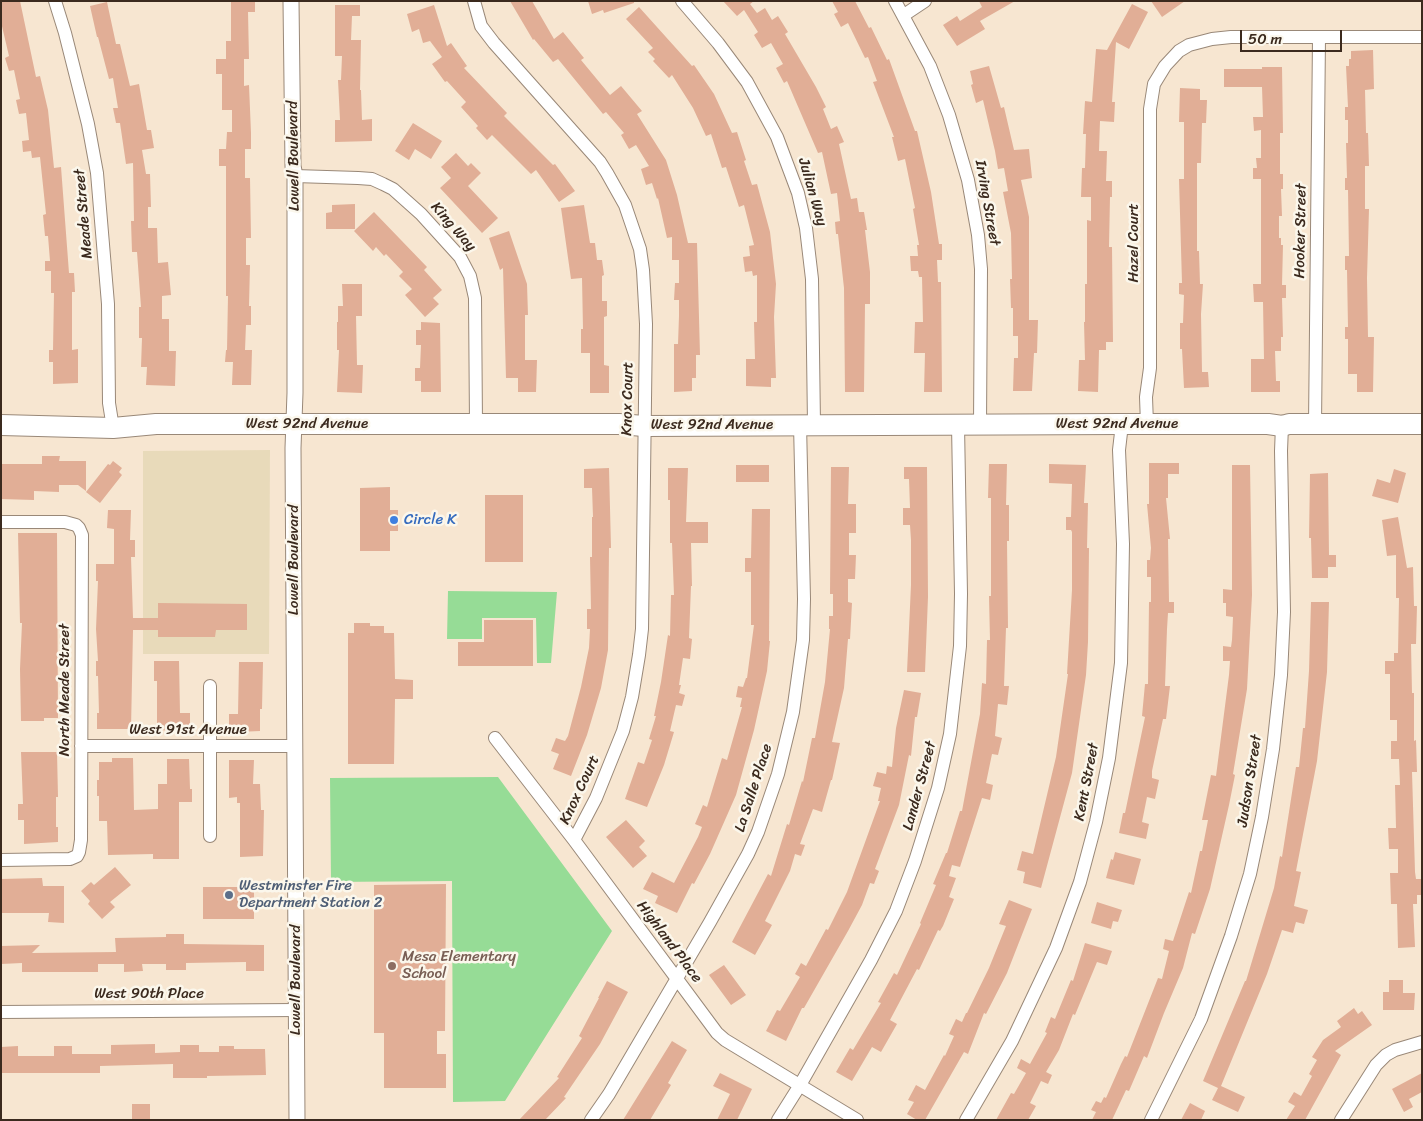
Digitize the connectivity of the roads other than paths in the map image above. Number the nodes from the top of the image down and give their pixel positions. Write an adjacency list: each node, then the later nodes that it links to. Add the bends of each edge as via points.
1 (55, 1): 23 (street, Meade Street, via 98,173 108,304 109,403)
2 (291, 1): 10 (street, Lowell Boulevard)
3 (474, 1): 21 (street, Knox Court, via 485,32 600,162 625,204 640,249 644,278)
4 (682, 1): 13 (street, Julian Way, via 747,82 777,137 798,193 812,279)
5 (895, 1): 7 (street, Irving Street)
6 (926, 1): 7 (street)
7 (904, 15): 19 (street, Irving Street, via 930,66 949,115 973,203 981,270)
8 (1422, 37): 9 (street, Hazel Court)
9 (1319, 38): 15 (street, Hazel Court, via 1231,37 1189,45 1165,66 1154,84 1150,109); 20 (street, Hooker Street)
10 (295, 176): 11 (street, Lowell Boulevard); 12 (street, King Way, via 372,179 383,184 421,214 460,257 470,276 475,298)
11 (294, 424): 12 (main road, West 92nd Avenue); 23 (main road, West 92nd Avenue, via 156,424); 28 (street, Lowell Boulevard)
12 (476, 424): 21 (main road, West 92nd Avenue)
13 (807, 424): 18 (main road, West 92nd Avenue); 21 (main road, West 92nd Avenue); 33 (street, La Salle Place, via 803,640 793,712 778,774 758,832)
14 (1122, 424): 15 (main road, West 92nd Avenue); 19 (main road, West 92nd Avenue); 42 (street, Kent Street, via 1119,450 1123,544 1121,663 1112,740 1096,822 1080,882 1056,948 1012,1041)
15 (1147, 424): 22 (main road, West 92nd Avenue)
16 (1422, 424): 20 (main road, West 92nd Avenue)
17 (1, 425): 23 (main road, West 92nd Avenue)
18 (958, 425): 19 (main road, West 92nd Avenue); 37 (street, Lander Street, via 960,646 950,734 938,788 896,911)
19 (980, 425)
20 (1316, 425): 22 (main road, West 92nd Avenue)
21 (644, 426): 31 (street, Knox Court, via 642,629 638,664 623,731 596,798)
22 (1282, 426): 43 (street, Judson Street, via 1284,612 1281,675 1262,817 1250,874 1201,1019)
23 (113, 428)
24 (1, 522): 27 (street, North Meade Street, via 66,522 76,525 82,535)
25 (210, 686): 29 (street)
26 (495, 738): 31 (street, Highland Place)
27 (81, 746): 29 (street, West 91st Avenue); 32 (street, North Meade Street, via 81,840 77,856 64,860)
28 (295, 746): 29 (street, West 91st Avenue); 34 (street, Lowell Boulevard)
29 (210, 747): 30 (street)
30 (210, 836)
31 (574, 840): 33 (street, Highland Place)
32 (1, 860)
33 (677, 978): 37 (street, Highland Place, via 721,1037); 39 (street, La Salle Place)
34 (297, 1010): 35 (street, West 90th Place); 38 (street, Lowell Boulevard)
35 (1, 1012)
36 (1422, 1042): 44 (street, via 1395,1050 1381,1060)
37 (800, 1085): 40 (street, Lander Street); 41 (street, Highland Place)
38 (297, 1120)
39 (591, 1120)
40 (778, 1120)
41 (857, 1120)
42 (966, 1120)
43 (1151, 1120)
44 (1342, 1120)

